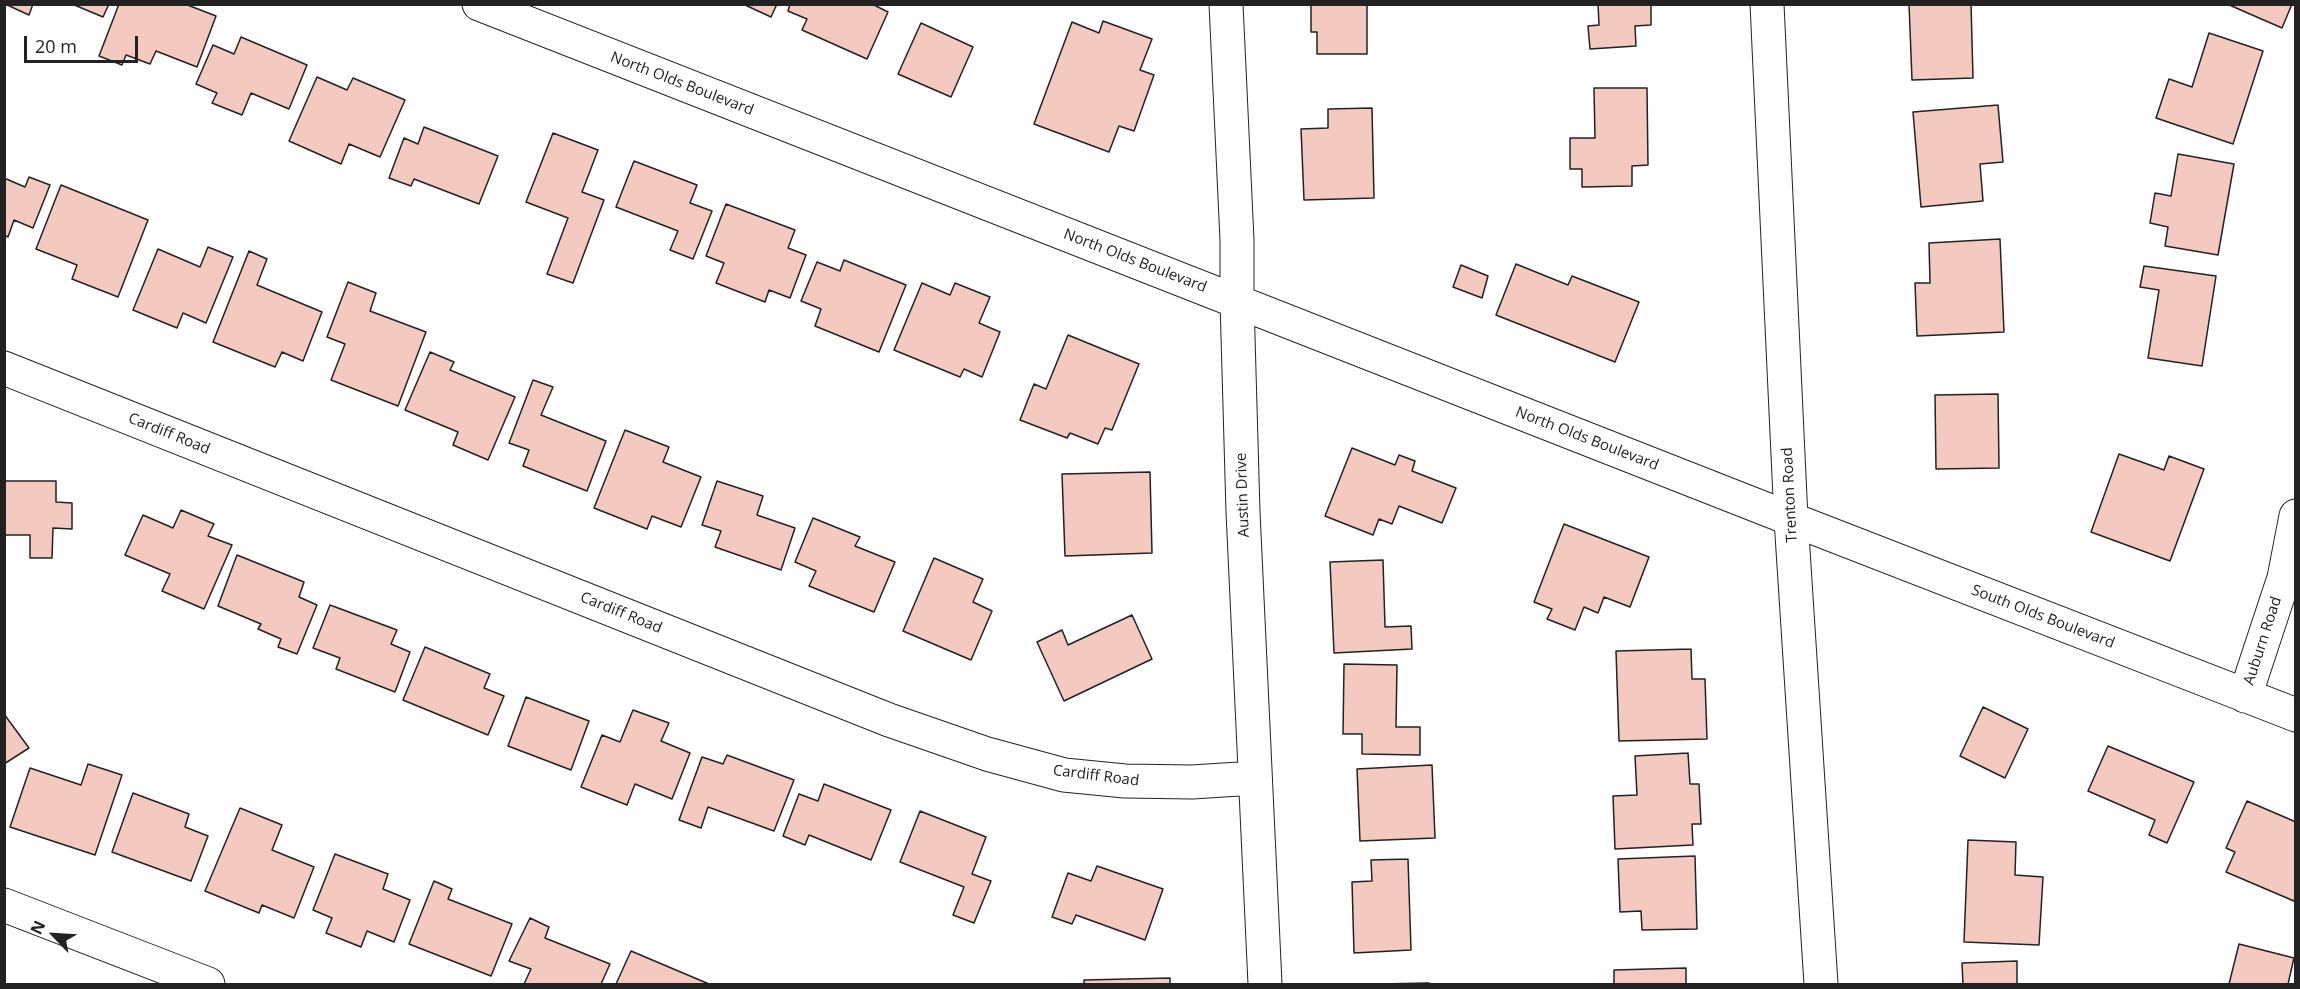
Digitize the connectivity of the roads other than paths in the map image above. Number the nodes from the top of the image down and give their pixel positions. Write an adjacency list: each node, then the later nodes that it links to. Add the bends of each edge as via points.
1 (479, 4): 4 (street, North Olds Boulevard)
2 (1226, 4): 4 (street, Austin Drive)
3 (1767, 4): 7 (street, Trenton Road)
4 (1237, 301): 7 (street, North Olds Boulevard); 10 (street, Austin Drive)
5 (4, 368): 10 (street, Cardiff Road, via 888,720 987,754 1064,775 1125,781)
6 (2295, 516): 8 (street, Auburn Road, via 2284,578)
7 (1791, 519): 8 (street, South Olds Boulevard); 14 (street, Trenton Road)
8 (2245, 696): 9 (street, South Olds Boulevard)
9 (2295, 715)
10 (1255, 778): 13 (street, Austin Drive)
11 (4, 905): 12 (street)
12 (208, 984)
13 (1265, 984)
14 (1821, 984)

